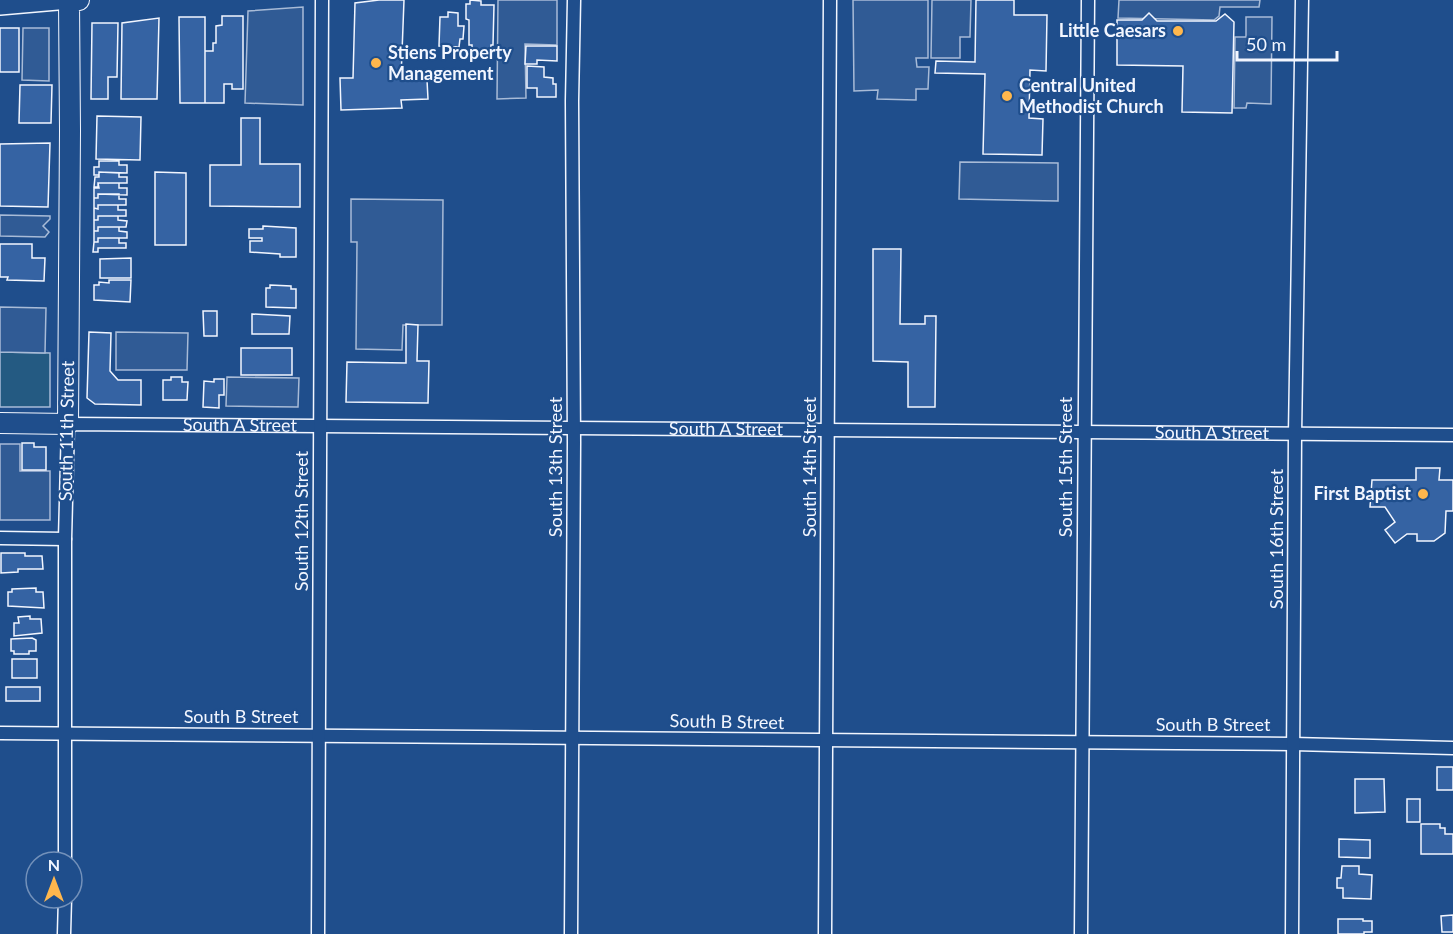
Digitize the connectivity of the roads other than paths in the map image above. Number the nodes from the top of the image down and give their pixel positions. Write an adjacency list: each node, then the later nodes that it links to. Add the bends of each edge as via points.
1 (69, 0): 2 (main road); 8 (street); 10 (main road, South 11th Street)
2 (79, 0)
3 (322, 0): 11 (street, South 12th Street)
4 (574, 0): 12 (street, South 13th Street)
5 (830, 0): 13 (street, South 14th Street)
6 (1088, 0): 14 (street, South 15th Street)
7 (1302, 0): 15 (street, South 16th Street)
8 (0, 7)
9 (0, 423): 10 (main road, South A Street)
10 (68, 423): 11 (street, South A Street); 18 (street, South 11th Street)
11 (320, 425): 12 (street, South A Street); 21 (street, South 12th Street)
12 (574, 429): 13 (street, South A Street); 22 (street, South 13th Street)
13 (828, 430): 14 (street, South A Street); 23 (street, South 14th Street)
14 (1085, 433): 15 (street, South A Street); 24 (street, South 15th Street)
15 (1295, 435): 16 (street, South A Street); 25 (street, South 16th Street)
16 (1453, 435)
17 (0, 538): 18 (street)
18 (65, 539): 20 (street, South 11th Street)
19 (0, 733): 20 (street, South B Street)
20 (66, 734): 21 (street, South B Street); 27 (street, South 11th Street)
21 (318, 735): 22 (street, South B Street); 30 (street, South 12th Street)
22 (572, 737): 23 (street, South B Street); 31 (street, South 13th Street)
23 (826, 741): 24 (street, South B Street); 32 (street, South 14th Street)
24 (1083, 743): 25 (street, South B Street); 33 (street, South 15th Street)
25 (1293, 744): 26 (street, South B Street); 34 (street, South 16th Street)
26 (1453, 748)
27 (65, 850)
28 (65, 910): 29 (street)
29 (64, 934)
30 (318, 934)
31 (571, 934)
32 (825, 934)
33 (1081, 934)
34 (1292, 934)

